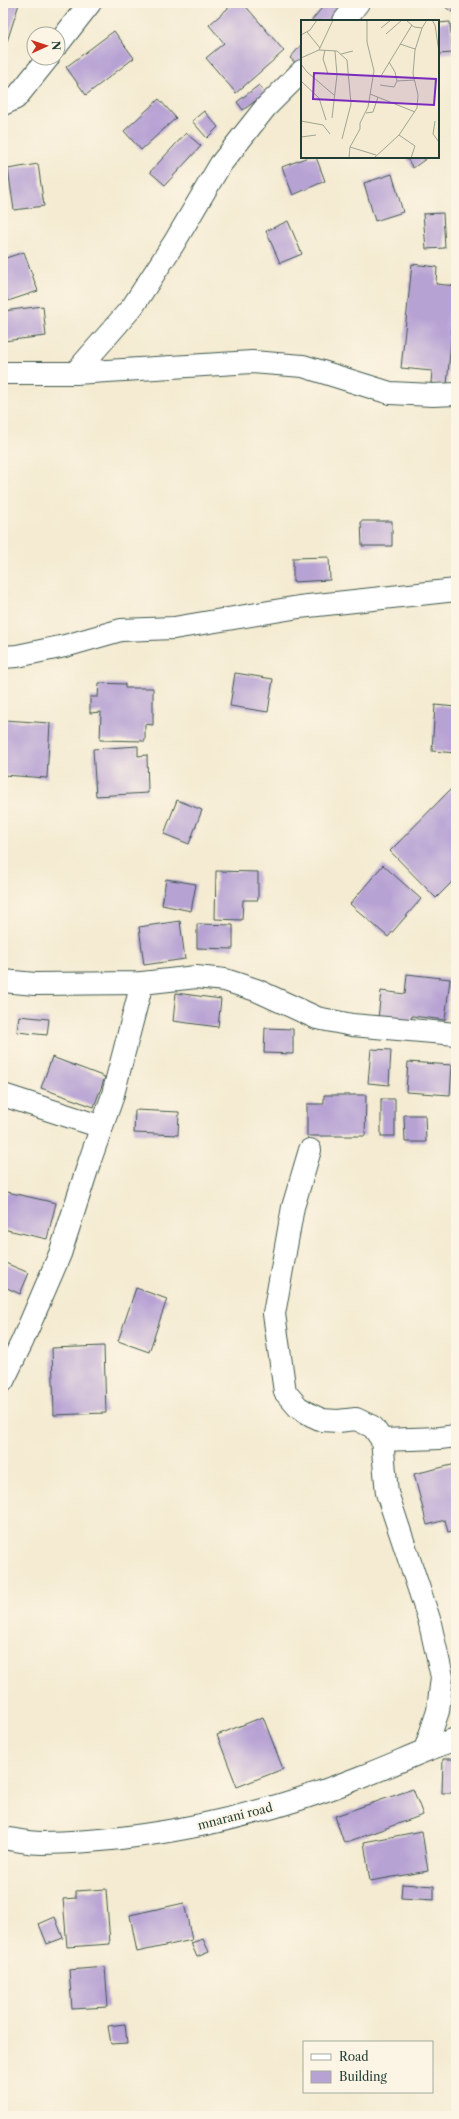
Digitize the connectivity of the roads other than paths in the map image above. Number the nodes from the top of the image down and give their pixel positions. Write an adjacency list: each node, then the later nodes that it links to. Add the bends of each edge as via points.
1 (90, 3): 4 (street)
2 (358, 3): 3 (street)
3 (345, 20)
4 (66, 34)
5 (42, 66): 7 (street, via 16,98)
6 (301, 72): 9 (street, via 265,108 220,165 133,306)
7 (3, 104)
8 (3, 373): 9 (street)
9 (75, 373): 10 (street, via 252,362 303,366 390,393)
10 (456, 394)
11 (456, 590): 12 (street, via 299,608 174,628 121,630 65,646)
12 (3, 657)
13 (3, 981): 14 (street, via 35,984)
14 (142, 983): 15 (street, via 196,977 225,980 256,990 317,1018 352,1025); 17 (street)
15 (456, 1034)
16 (3, 1096): 17 (street)
17 (102, 1127): 19 (street, via 60,1254)
18 (310, 1150): 21 (street, via 292,1208 274,1314 285,1392 298,1407 311,1415 322,1420 356,1419 373,1427)
19 (3, 1381)
20 (456, 1436): 21 (street)
21 (382, 1440): 23 (street, via 387,1493 429,1619 442,1677 438,1711)
22 (456, 1739): 23 (street, mnarani road)
23 (425, 1750): 24 (street, mnarani road, via 333,1787 232,1818 101,1840 41,1843)
24 (3, 1838)

